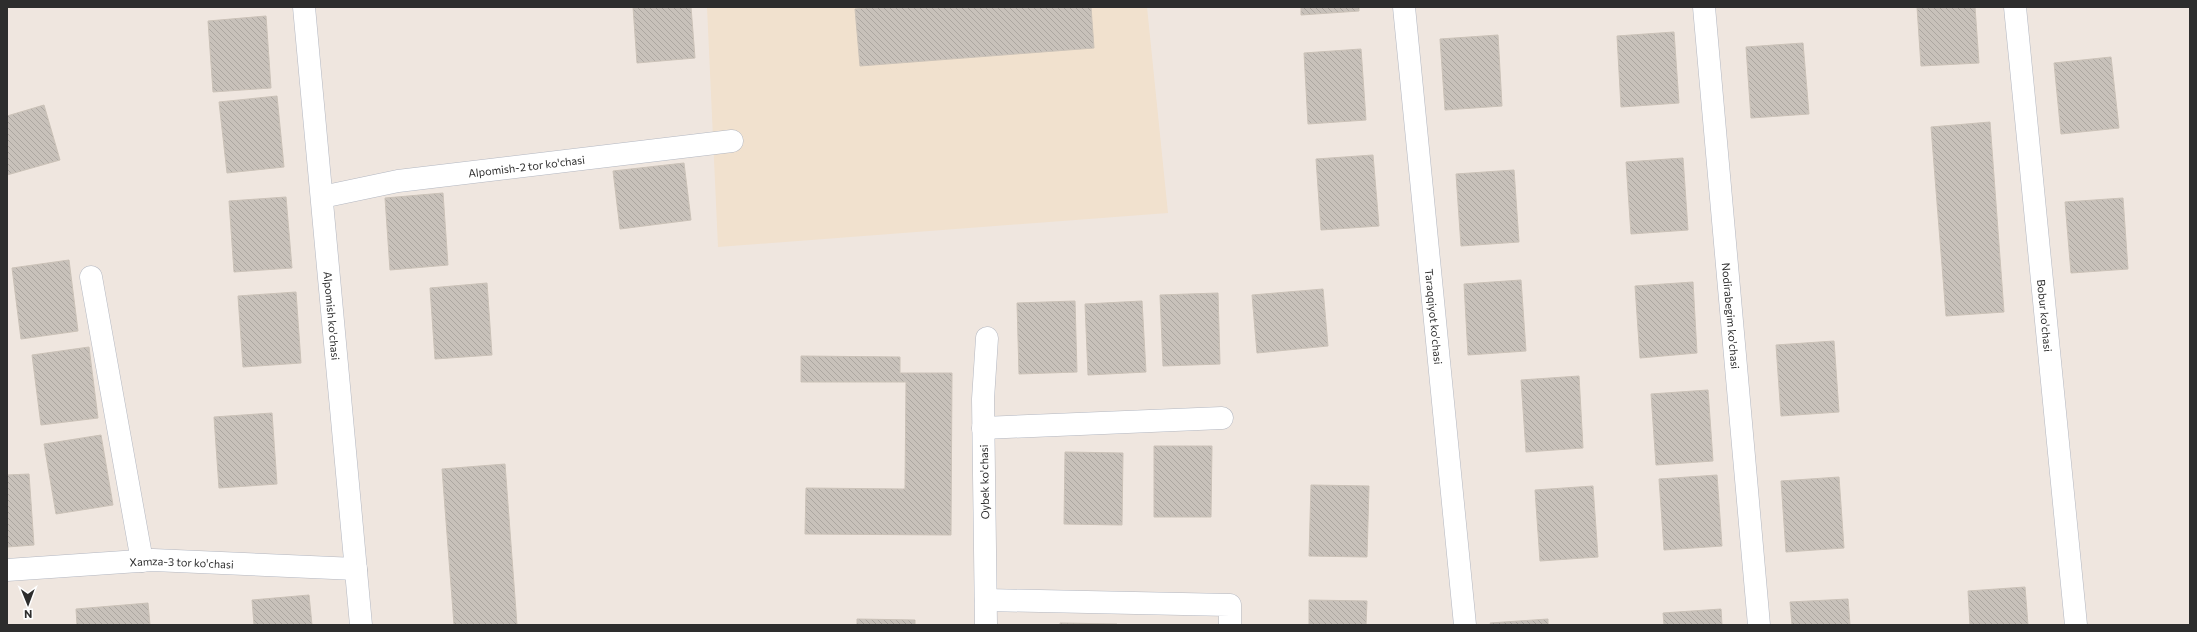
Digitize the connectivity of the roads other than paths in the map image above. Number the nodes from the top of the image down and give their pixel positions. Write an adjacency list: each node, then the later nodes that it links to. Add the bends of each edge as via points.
1 (304, 7): 6 (street, Alpomish ko'chasi)
2 (1404, 7): 18 (street, Taraqqiyot ko'chasi)
3 (1704, 7): 19 (street, Nodirabegim ko'chasi)
4 (2015, 7): 20 (street, Bobur ko'chasi)
5 (732, 141): 6 (street, Alpomish-2 tor ko'chasi, via 398,181)
6 (322, 197): 12 (street, Alpomish ko'chasi)
7 (91, 277): 11 (street)
8 (987, 338): 10 (street, Oybek ko'chasi)
9 (1222, 418): 10 (street)
10 (983, 428): 14 (street, Oybek ko'chasi)
11 (142, 561): 12 (street, Xamza-3 tor ko'chasi); 13 (street, Xamza-3 tor ko'chasi)
12 (356, 569): 15 (street, Alpomish ko'chasi)
13 (7, 570)
14 (986, 600): 16 (street, Oybek ko'chasi); 17 (street, via 1230,605)
15 (361, 625)
16 (986, 625)
17 (1230, 625)
18 (1465, 625)
19 (1759, 625)
20 (2076, 625)

